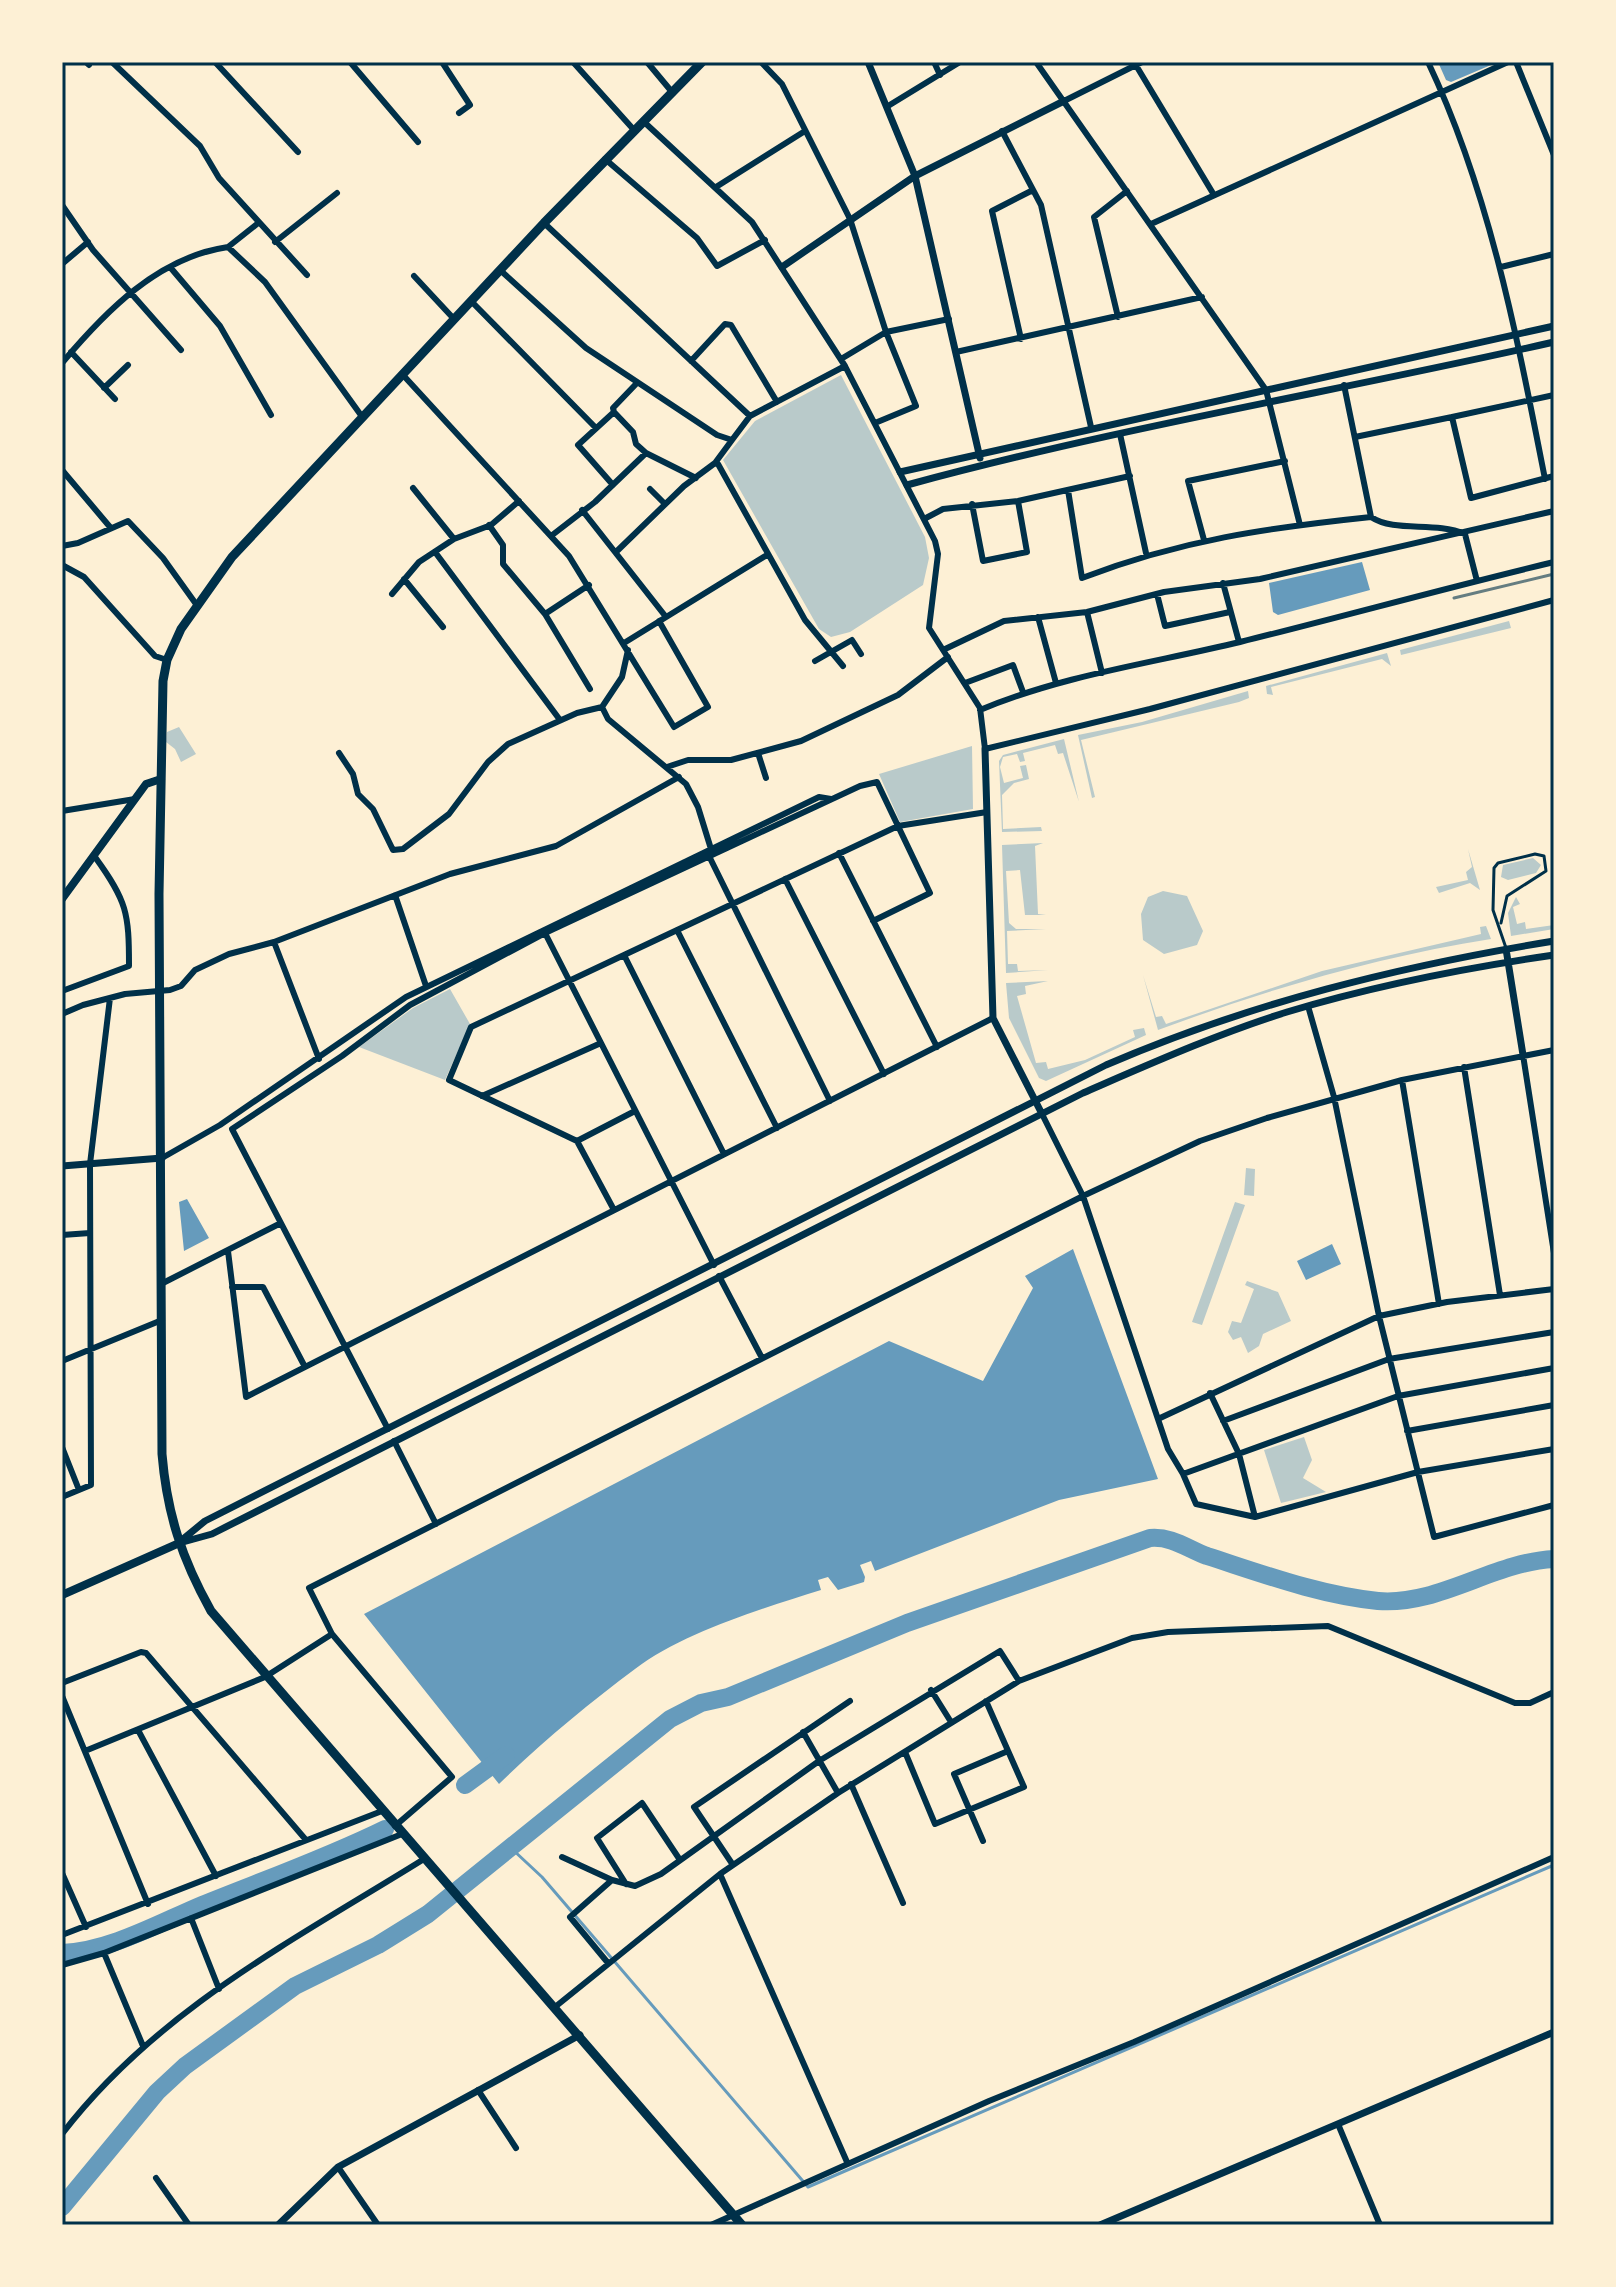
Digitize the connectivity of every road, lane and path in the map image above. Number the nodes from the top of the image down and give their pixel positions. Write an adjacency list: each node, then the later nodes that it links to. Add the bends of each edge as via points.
1 (113, 62): 40 (street, via 200,146)
2 (215, 62): 28 (street)
3 (350, 62): 27 (street)
4 (442, 62): 22 (street, via 470,105)
5 (573, 62): 24 (street)
6 (647, 62): 18 (street)
7 (702, 62): 18 (highway)
8 (761, 62): 25 (street, via 782,84)
9 (868, 62): 21 (street)
10 (934, 62): 17 (street)
11 (960, 62): 17 (street)
12 (1036, 62): 20 (street)
13 (1428, 62): 19 (street)
14 (1508, 62): 19 (street)
15 (1516, 62): 29 (street)
16 (1137, 63): 20 (street); 36 (street)
17 (940, 75): 21 (street)
18 (672, 92): 23 (highway)
19 (1442, 92): 36 (street); 50 (street)
20 (1062, 102): 26 (street); 34 (street)
21 (888, 106): 31 (street)
22 (459, 113)
23 (643, 121): 24 (highway); 32 (street)
24 (634, 130): 30 (highway)
25 (805, 131): 32 (street); 38 (street)
26 (1002, 131): 31 (street); 33 (street)
27 (418, 142)
28 (298, 152)
29 (1554, 155)
30 (605, 159): 39 (highway); 42 (street, via 697,238 717,266)
31 (915, 176): 38 (street); 59 (street)
32 (716, 187): 42 (street)
33 (1033, 190): 61 (street); 64 (street, via 992,211)
34 (1127, 191): 41 (street); 57 (street, via 1094,217)
35 (337, 193): 44 (street)
36 (1214, 195): 41 (street)
37 (62, 205): 43 (street)
38 (850, 219): 49 (street); 62 (street)
39 (544, 223): 51 (highway); 70 (street)
40 (257, 224): 44 (street); 45 (street)
41 (1151, 224): 55 (street)
42 (765, 240): 49 (street)
43 (88, 242): 47 (street); 54 (street)
44 (275, 242): 52 (street)
45 (228, 247): 48 (street, via 205,250); 88 (street, via 265,282)
46 (1554, 254): 50 (street)
47 (62, 264)
48 (170, 267): 54 (street); 85 (street, via 220,326)
49 (782, 267): 71 (street)
50 (1501, 267): 63 (street)
51 (500, 270): 56 (highway); 75 (street, via 586,348)
52 (307, 275)
53 (414, 276): 58 (street)
54 (133, 292): 66 (street); 68 (street, via 104,313)
55 (1202, 297): 57 (street); 78 (street)
56 (471, 301): 58 (highway); 90 (street)
57 (1118, 317): 61 (street)
58 (454, 319): 74 (highway)
59 (949, 319): 62 (street); 69 (street)
60 (1554, 326): 63 (street)
61 (1070, 328): 64 (street); 91 (street)
62 (886, 332): 71 (street); 89 (street, via 916,406)
63 (1515, 334): 67 (street); 78 (street)
64 (1021, 339): 69 (street)
65 (1554, 342): 67 (street)
66 (181, 350)
67 (1518, 350): 76 (street); 81 (street)
68 (71, 352): 72 (street); 77 (street)
69 (956, 352): 96 (street)
70 (691, 361): 83 (street, via 725,324 731,325); 86 (street)
71 (843, 362): 83 (street); 89 (street)
72 (62, 363)
73 (128, 365): 77 (street)
74 (403, 375): 88 (highway); 111 (street)
75 (636, 384): 84 (street); 94 (street)
76 (1344, 385): 82 (street); 93 (street)
77 (104, 388): 80 (street)
78 (1266, 390): 82 (street); 91 (street)
79 (1554, 395): 81 (street)
80 (115, 399)
81 (1530, 400): 87 (street); 105 (street)
82 (1271, 401): 92 (street); 97 (street)
83 (777, 402): 86 (street)
84 (614, 412): 90 (street); 95 (street)
85 (271, 415)
86 (750, 416): 94 (street)
87 (1452, 417): 93 (street); 105 (street, via 1471,498)
88 (363, 418): 140 (highway, via 232,557)
89 (875, 423): 101 (street)
90 (595, 427): 106 (street, via 578,450)
91 (1091, 427): 96 (street)
92 (1120, 434): 99 (street); 102 (street)
93 (1355, 437): 117 (street)
94 (732, 440): 98 (street)
95 (646, 453): 104 (street); 106 (street)
96 (979, 454): 99 (street); 101 (street)
97 (1285, 461): 120 (street); 125 (street, via 1188,481)
98 (715, 463): 104 (street); 130 (street)
99 (982, 465): 107 (street)
100 (62, 470): 121 (street)
101 (900, 472): 107 (street)
102 (1130, 476): 110 (street); 129 (street)
103 (1554, 476): 105 (street)
104 (696, 478): 113 (street)
105 (1545, 479)
106 (613, 485): 115 (street)
107 (907, 485): 118 (street)
108 (413, 488): 124 (street)
109 (650, 489): 113 (street)
110 (1068, 490): 112 (street); 129 (street, via 1082,578)
111 (519, 501): 119 (street); 123 (street)
112 (1018, 501): 114 (street); 114 (street, via 1027,552 983,561)
113 (665, 504): 128 (street)
114 (972, 504): 118 (street)
115 (582, 510): 123 (street); 128 (street)
116 (1554, 511): 122 (street)
117 (1371, 517): 120 (street); 122 (street, via 1392,525 1446,526)
118 (924, 519): 149 (street, via 938,554 929,628)
119 (489, 525): 124 (street); 143 (street, via 503,545 503,564)
120 (1300, 525): 125 (street)
121 (110, 527): 126 (street); 140 (street, via 128,521)
122 (1465, 534): 134 (street); 135 (street)
123 (551, 536): 136 (street)
124 (454, 539): 127 (street)
125 (1204, 540): 129 (street)
126 (62, 546)
127 (435, 552): 133 (street); 163 (street)
128 (616, 552): 145 (street)
129 (1146, 553)
130 (767, 555): 145 (street); 150 (street, via 805,620)
131 (1554, 562): 134 (street)
132 (62, 565): 153 (street, via 84,577 155,656)
133 (404, 579): 137 (street); 146 (street)
134 (1477, 581): 147 (street)
135 (1223, 583): 138 (street); 142 (street)
136 (589, 585): 143 (street); 148 (street)
137 (392, 594)
138 (1157, 594): 141 (street); 142 (street, via 1165,626)
139 (1554, 600): 164 (street)
140 (196, 604): 153 (highway)
141 (1087, 612): 144 (street); 156 (street)
142 (1230, 612): 147 (street)
143 (545, 614): 159 (street)
144 (1038, 617): 149 (street, via 1004,621); 158 (street)
145 (662, 619): 148 (street); 148 (street, via 708,707 674,727)
146 (443, 627)
147 (1239, 642): 156 (street)
148 (626, 646): 161 (street, via 622,677)
149 (943, 650): 152 (street)
150 (831, 652): 151 (street, via 852,640); 154 (street); 155 (street)
151 (861, 654)
152 (948, 657): 157 (street); 166 (street, via 898,695 801,741)
153 (167, 660): 170 (highway)
154 (815, 661)
155 (843, 666)
156 (1102, 673): 158 (street)
157 (965, 683): 160 (street, via 1013,665); 162 (street)
158 (1056, 683): 160 (street)
159 (590, 689)
160 (1023, 692): 162 (street)
161 (602, 707): 163 (street); 167 (street, via 608,719)
162 (980, 710): 164 (street)
163 (560, 720): 165 (street, via 501,749 449,814 403,849 393,850)
164 (985, 749): 174 (street)
165 (339, 753)
166 (758, 753): 167 (street); 169 (street)
167 (667, 767): 168 (street)
168 (679, 777): 176 (street, via 694,794); 181 (street, via 556,846 450,874)
169 (766, 778)
170 (161, 779): 171 (main road, via 146,784); 196 (highway)
171 (135, 799): 173 (street); 178 (main road)
172 (833, 799): 175 (street, via 877,782); 176 (street, via 819,797); 179 (street)
173 (62, 811)
174 (987, 812): 175 (street); 201 (street)
175 (898, 826): 177 (street); 184 (street, via 930,893)
176 (711, 849): 195 (street)
177 (839, 853): 180 (street); 184 (street)
178 (95, 857): 182 (main road); 197 (street, via 121,893 129,922 129,966)
179 (710, 858): 183 (street); 187 (street)
180 (785, 879): 183 (street); 208 (street)
181 (395, 895): 189 (street); 195 (street)
182 (62, 899)
183 (730, 905): 186 (street); 212 (street)
184 (873, 921): 203 (street)
185 (1501, 923): 185 (lane, via 1493,910 1496,865 1544,856 1546,871 1507,896); 190 (lane)
186 (677, 930): 191 (street); 216 (street)
187 (545, 933): 194 (street); 225 (street, via 410,1005 232,1129)
188 (1554, 941): 190 (street)
189 (274, 942): 196 (street, via 211,962 181,986); 206 (street)
190 (1506, 949): 193 (street); 213 (street, via 1390,971 1236,1016 1121,1059)
191 (624, 955): 194 (street); 218 (street)
192 (1554, 955): 193 (street)
193 (1509, 962): 199 (street); 205 (street)
194 (569, 981): 202 (street); 210 (street, via 471,1027 449,1080)
195 (426, 986): 206 (street)
196 (161, 990): 198 (street); 219 (highway)
197 (62, 991)
198 (110, 998): 200 (street); 220 (street)
199 (1308, 1006): 211 (street); 215 (street, via 1193,1046)
200 (62, 1014)
201 (993, 1018): 203 (street); 213 (street)
202 (601, 1043): 210 (street); 214 (street)
203 (937, 1047): 208 (street)
204 (1554, 1050): 205 (street)
205 (1523, 1055): 207 (street); 229 (street)
206 (318, 1059): 219 (street)
207 (1464, 1067): 209 (street); 235 (street)
208 (884, 1074): 212 (street)
209 (1402, 1080): 211 (street); 236 (street)
210 (482, 1096): 217 (street)
211 (1334, 1097): 223 (street, via 1200,1141); 237 (street)
212 (830, 1101): 216 (street)
213 (1035, 1101): 215 (street); 230 (street)
214 (635, 1111): 217 (street); 222 (street)
215 (1042, 1114): 223 (street); 231 (street)
216 (777, 1128): 218 (street)
217 (577, 1141): 224 (street)
218 (724, 1154): 222 (street)
219 (162, 1158): 220 (street); 232 (highway)
220 (90, 1164): 221 (street); 226 (street)
221 (62, 1166)
222 (671, 1181): 224 (street); 230 (street)
223 (1083, 1196): 242 (street); 250 (street)
224 (614, 1210): 240 (street)
225 (279, 1224): 228 (street); 240 (street)
226 (90, 1233): 227 (street); 241 (street)
227 (62, 1235)
228 (228, 1251): 232 (street); 233 (street)
229 (1554, 1253)
230 (714, 1265): 252 (street)
231 (719, 1276): 242 (street); 254 (street)
232 (163, 1283): 238 (highway)
233 (232, 1287): 245 (street, via 263,1287); 245 (street, via 246,1397)
234 (1554, 1289): 235 (street)
235 (1500, 1295): 236 (street)
236 (1439, 1304): 237 (street)
237 (1379, 1316): 243 (street); 247 (street)
238 (163, 1320): 241 (street); 265 (highway, via 162,1454)
239 (1554, 1332): 243 (street)
240 (346, 1346): 245 (street); 252 (street)
241 (91, 1349): 244 (street); 260 (street, via 91,1485)
242 (762, 1358): 264 (street)
243 (1389, 1359): 248 (street); 251 (street)
244 (62, 1360)
245 (305, 1367)
246 (1554, 1368): 248 (street)
247 (1210, 1393): 250 (street); 251 (street)
248 (1398, 1396): 253 (street); 257 (street)
249 (1554, 1405): 253 (street)
250 (1158, 1419): 259 (street)
251 (1223, 1421): 257 (street)
252 (388, 1429): 265 (street, via 205,1521)
253 (1407, 1431): 258 (street)
254 (394, 1441): 264 (street); 265 (street, via 212,1534)
255 (62, 1447): 260 (street)
256 (1554, 1449): 258 (street)
257 (1239, 1454): 259 (street); 263 (street)
258 (1418, 1472): 262 (street, via 1434,1537); 263 (street)
259 (1183, 1474): 263 (street, via 1196,1504)
260 (79, 1490): 261 (street)
261 (62, 1497)
262 (1554, 1505)
263 (1255, 1517)
264 (436, 1524): 267 (street, via 309,1588)
265 (177, 1544): 266 (main road); 268 (highway, via 211,1611)
266 (62, 1595)
267 (332, 1634): 268 (street); 288 (street, via 452,1777)
268 (265, 1677): 276 (street); 286 (highway)
269 (1019, 1681): 271 (street, via 1000,1651); 272 (street, via 1132,1638 1328,1626 1515,1703 1530,1703); 275 (street)
270 (62, 1683): 276 (street, via 141,1652)
271 (931, 1690): 277 (street); 283 (street)
272 (1554, 1692)
273 (62, 1696): 280 (street)
274 (850, 1701): 279 (street)
275 (986, 1701): 277 (street); 281 (street)
276 (192, 1707): 278 (street); 290 (street)
277 (951, 1722): 282 (street)
278 (138, 1730): 280 (street); 299 (street)
279 (803, 1732): 283 (street); 289 (street, via 694,1807)
280 (85, 1751): 303 (street)
281 (1008, 1751): 287 (street, via 954,1774); 287 (street, via 1024,1787)
282 (905, 1752): 284 (street); 287 (street, via 935,1824)
283 (819, 1761): 285 (street); 289 (street)
284 (851, 1784): 285 (street); 302 (street)
285 (838, 1793): 296 (street)
286 (382, 1811): 288 (highway); 290 (street)
287 (969, 1811): 291 (street)
288 (398, 1830): 294 (highway); 304 (street)
289 (713, 1836): 295 (street); 296 (street)
290 (306, 1840): 299 (street)
291 (983, 1841)
292 (562, 1857): 300 (street)
293 (1554, 1857): 319 (street)
294 (424, 1859): 310 (street); 311 (highway)
295 (680, 1860): 301 (street, via 635,1886); 301 (street, via 642,1803 597,1838)
296 (733, 1865): 298 (street)
297 (62, 1873): 305 (street)
298 (720, 1874): 308 (street); 319 (street)
299 (216, 1876): 303 (street)
300 (612, 1880): 301 (street); 308 (street, via 570,1917)
301 (626, 1884)
302 (903, 1903)
303 (148, 1904): 305 (street)
304 (191, 1918): 307 (street); 310 (street)
305 (86, 1927): 306 (street)
306 (62, 1935)
307 (104, 1953): 309 (street); 314 (street)
308 (608, 1963): 311 (street)
309 (62, 1965)
310 (219, 1989): 314 (street)
311 (555, 2007): 313 (highway)
312 (1554, 2032): 316 (street)
313 (580, 2035): 315 (street); 322 (highway)
314 (143, 2046): 317 (street)
315 (478, 2090): 318 (street); 320 (street)
316 (1338, 2124): 328 (street); 329 (street)
317 (62, 2134)
318 (516, 2148)
319 (847, 2162): 322 (street)
320 (338, 2167): 324 (street); 325 (street)
321 (156, 2178): 323 (street)
322 (733, 2214): 326 (street); 327 (highway)
323 (189, 2225)
324 (278, 2225)
325 (378, 2225)
326 (711, 2225)
327 (742, 2225)
328 (1100, 2225)
329 (1380, 2225)

